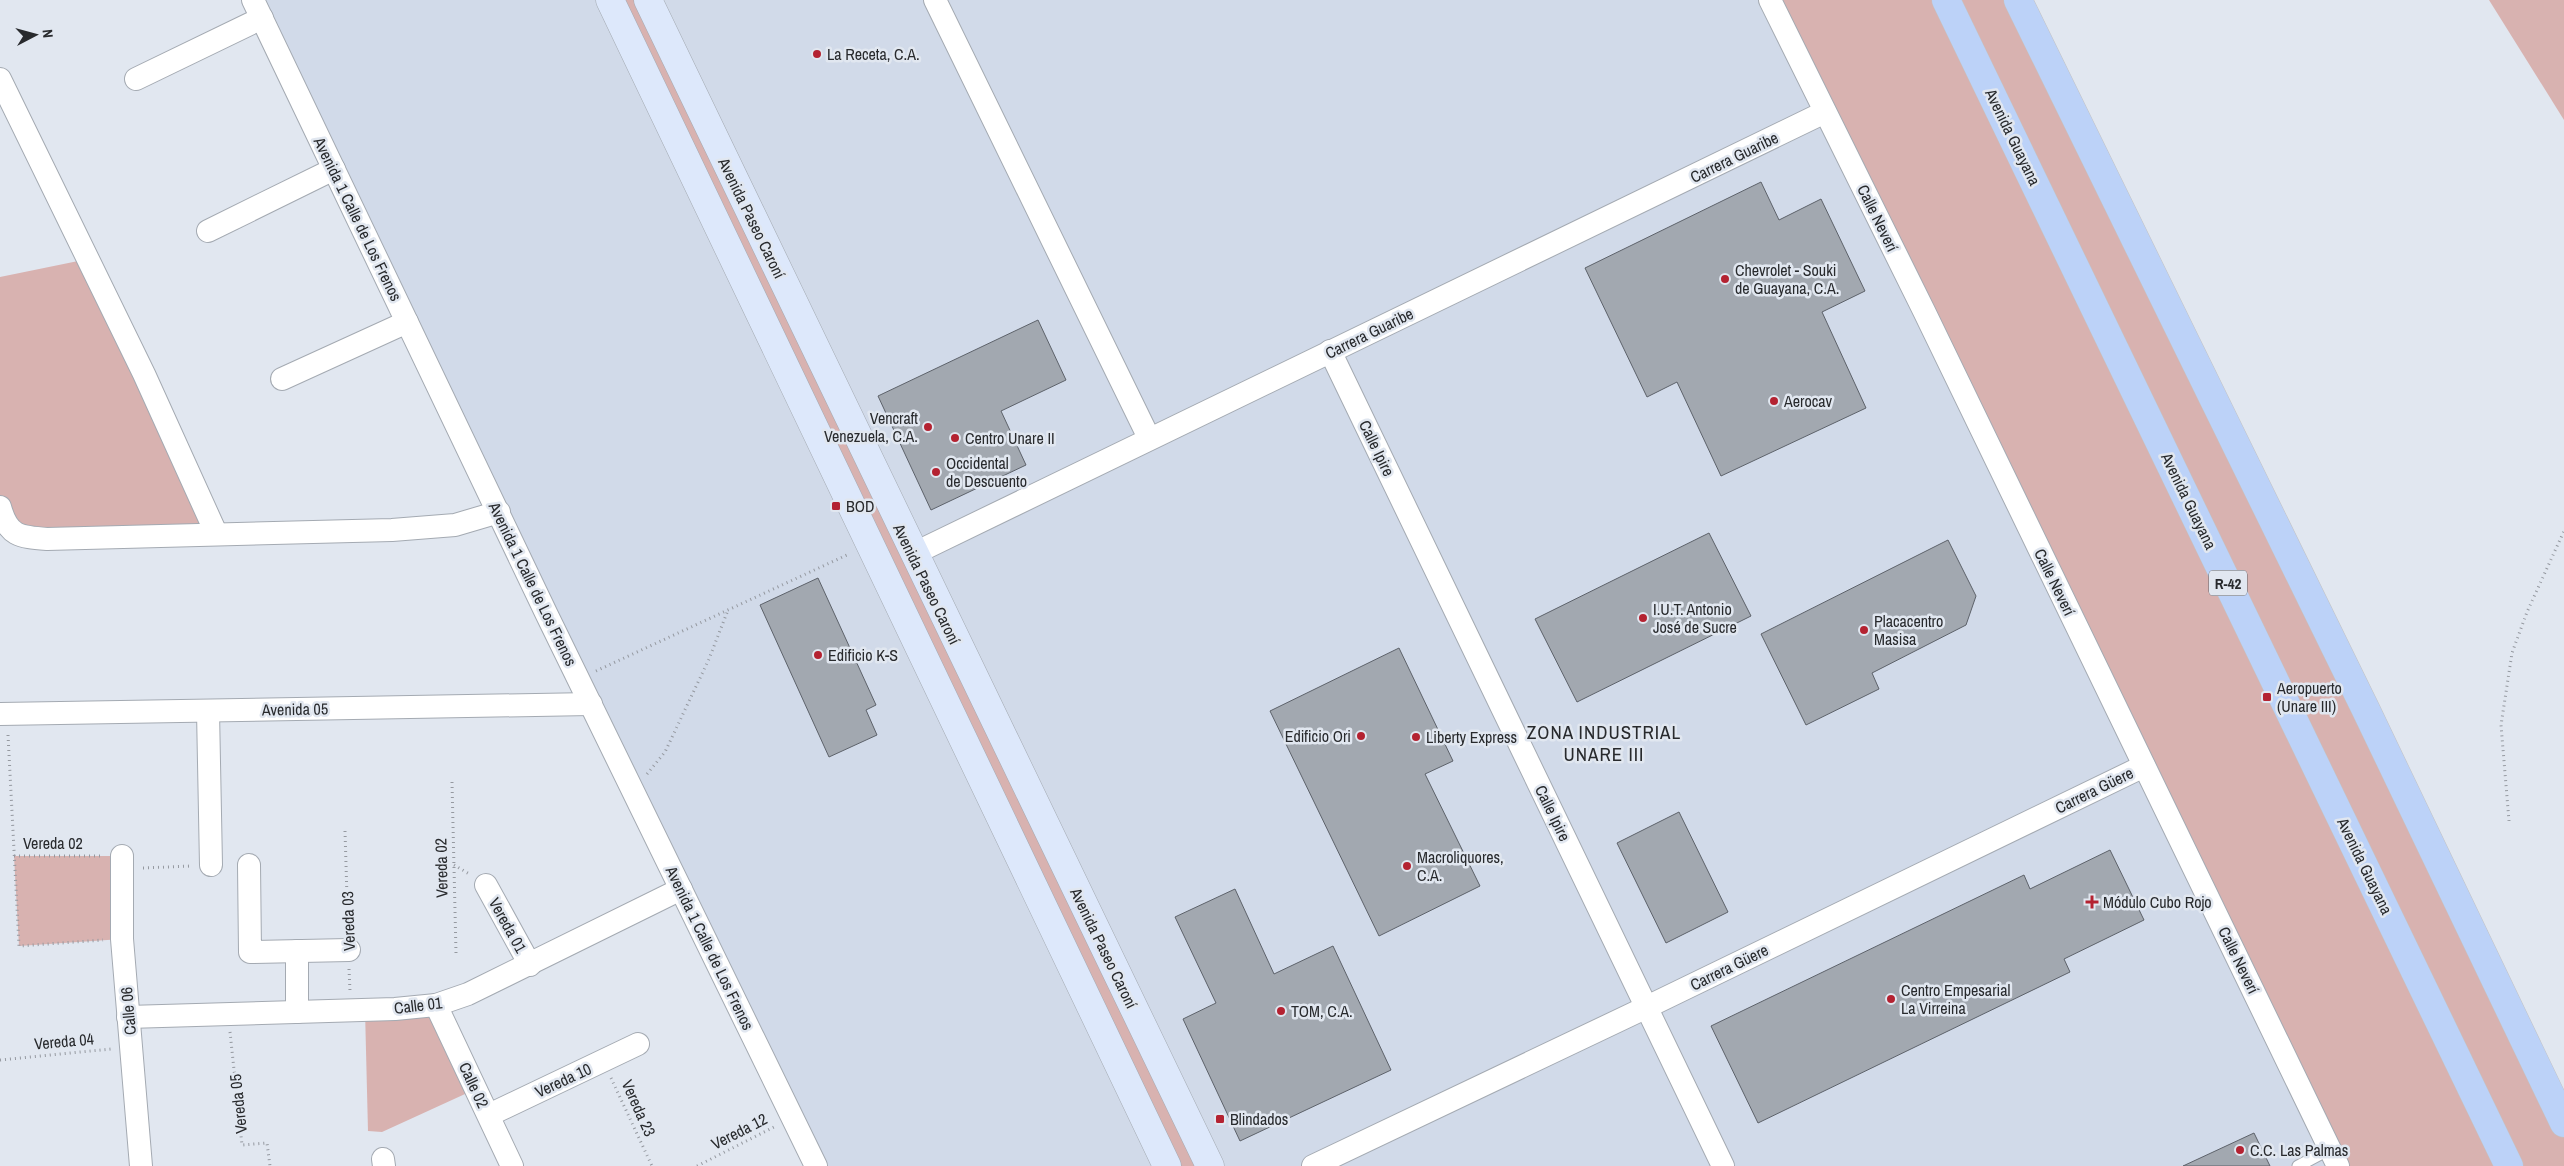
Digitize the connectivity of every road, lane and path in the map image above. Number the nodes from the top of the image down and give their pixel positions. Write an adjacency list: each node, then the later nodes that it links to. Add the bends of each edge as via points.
1 (610, 0): 21 (street, Avenida Paseo Caroní)
2 (648, 0): 22 (street, Avenida Paseo Caroní)
3 (935, 0): 16 (street)
4 (1770, 0): 10 (street, Calle Neverí)
5 (1946, 0): 69 (main road, Avenida Guayana / R-42)
6 (2018, 0): 56 (main road, via 2362,701)
7 (258, 9): 8 (street); 11 (street, Avenida 1 Calle de Los Frenos)
8 (136, 79)
9 (3, 94): 20 (street, via 144,374)
10 (1825, 112): 14 (street, Carrera Guaribe); 28 (street, Calle Neverí)
11 (334, 169): 12 (street); 13 (street, Avenida 1 Calle de Los Frenos)
12 (208, 230)
13 (407, 322): 15 (street); 18 (street, Avenida 1 Calle de Los Frenos)
14 (1330, 351): 16 (street, Carrera Guaribe); 45 (street, Calle Ipire)
15 (282, 379)
16 (1148, 438): 22 (street, Carrera Guaribe)
17 (0, 507): 20 (street, via 8,528 27,537)
18 (499, 512): 20 (street, via 472,521 436,527); 24 (street, Avenida 1 Calle de Los Frenos)
19 (2564, 531): 31 (path, via 2512,653 2501,725)
20 (216, 533)
21 (870, 544): 23 (path); 64 (street, Avenida Paseo Caroní)
22 (913, 554): 65 (street, Avenida Paseo Caroní)
23 (728, 610): 24 (path); 30 (path, via 709,659 664,752 652,770)
24 (579, 679): 25 (street, Avenida 1 Calle de Los Frenos)
25 (591, 704): 26 (street, Avenida 05); 30 (street, Avenida 1 Calle de Los Frenos)
26 (208, 710): 27 (street, Avenida 05); 35 (street)
27 (3, 714): 33 (path)
28 (2144, 766): 45 (street, Carrera Güere); 57 (street, Calle Neverí)
29 (452, 782): 42 (path, Vereda 02)
30 (632, 788): 38 (street, Avenida 1 Calle de Los Frenos)
31 (2509, 821)
32 (345, 831): 40 (path, Vereda 03)
33 (14, 856): 34 (path, Vereda 02); 39 (path, via 19,946)
34 (122, 862): 35 (path, Vereda 02); 39 (street, Calle 06)
35 (211, 865)
36 (249, 865): 41 (street, via 250,952)
37 (486, 885): 43 (street, Vereda 01)
38 (681, 889): 43 (street, Calle 01); 55 (street, Avenida 1 Calle de Los Frenos)
39 (122, 939): 49 (street, Calle 06)
40 (349, 950): 41 (street); 46 (path, Vereda 03)
41 (297, 951): 47 (street)
42 (456, 953)
43 (530, 965): 44 (street, Calle 01)
44 (436, 1005): 46 (street, Calle 01); 54 (street, Calle 02)
45 (1646, 1008): 66 (street, Carrera Güere); 67 (street, Calle Ipire)
46 (351, 1011): 47 (street, Calle 01)
47 (297, 1012): 48 (street, Calle 01)
48 (228, 1014): 49 (street, Calle 01); 59 (path, Vereda 05, via 242,1145 268,1143)
49 (128, 1017): 51 (street, Calle 06)
50 (638, 1044): 53 (street, Vereda 10)
51 (131, 1047): 52 (path, Vereda 04); 58 (street, Calle 06)
52 (0, 1060)
53 (604, 1061): 54 (street, Vereda 10); 61 (path, Vereda 23)
54 (488, 1115): 60 (street, Calle 02)
55 (792, 1117): 62 (path, Vereda 12); 63 (street, Avenida 1 Calle de Los Frenos)
56 (2564, 1123)
57 (2334, 1158): 68 (lane)
58 (141, 1166)
59 (270, 1166)
60 (512, 1166)
61 (652, 1166)
62 (697, 1166)
63 (816, 1166)
64 (1167, 1166)
65 (1210, 1166)
66 (1313, 1166)
67 (1723, 1166)
68 (2298, 1166)
69 (2510, 1166)

